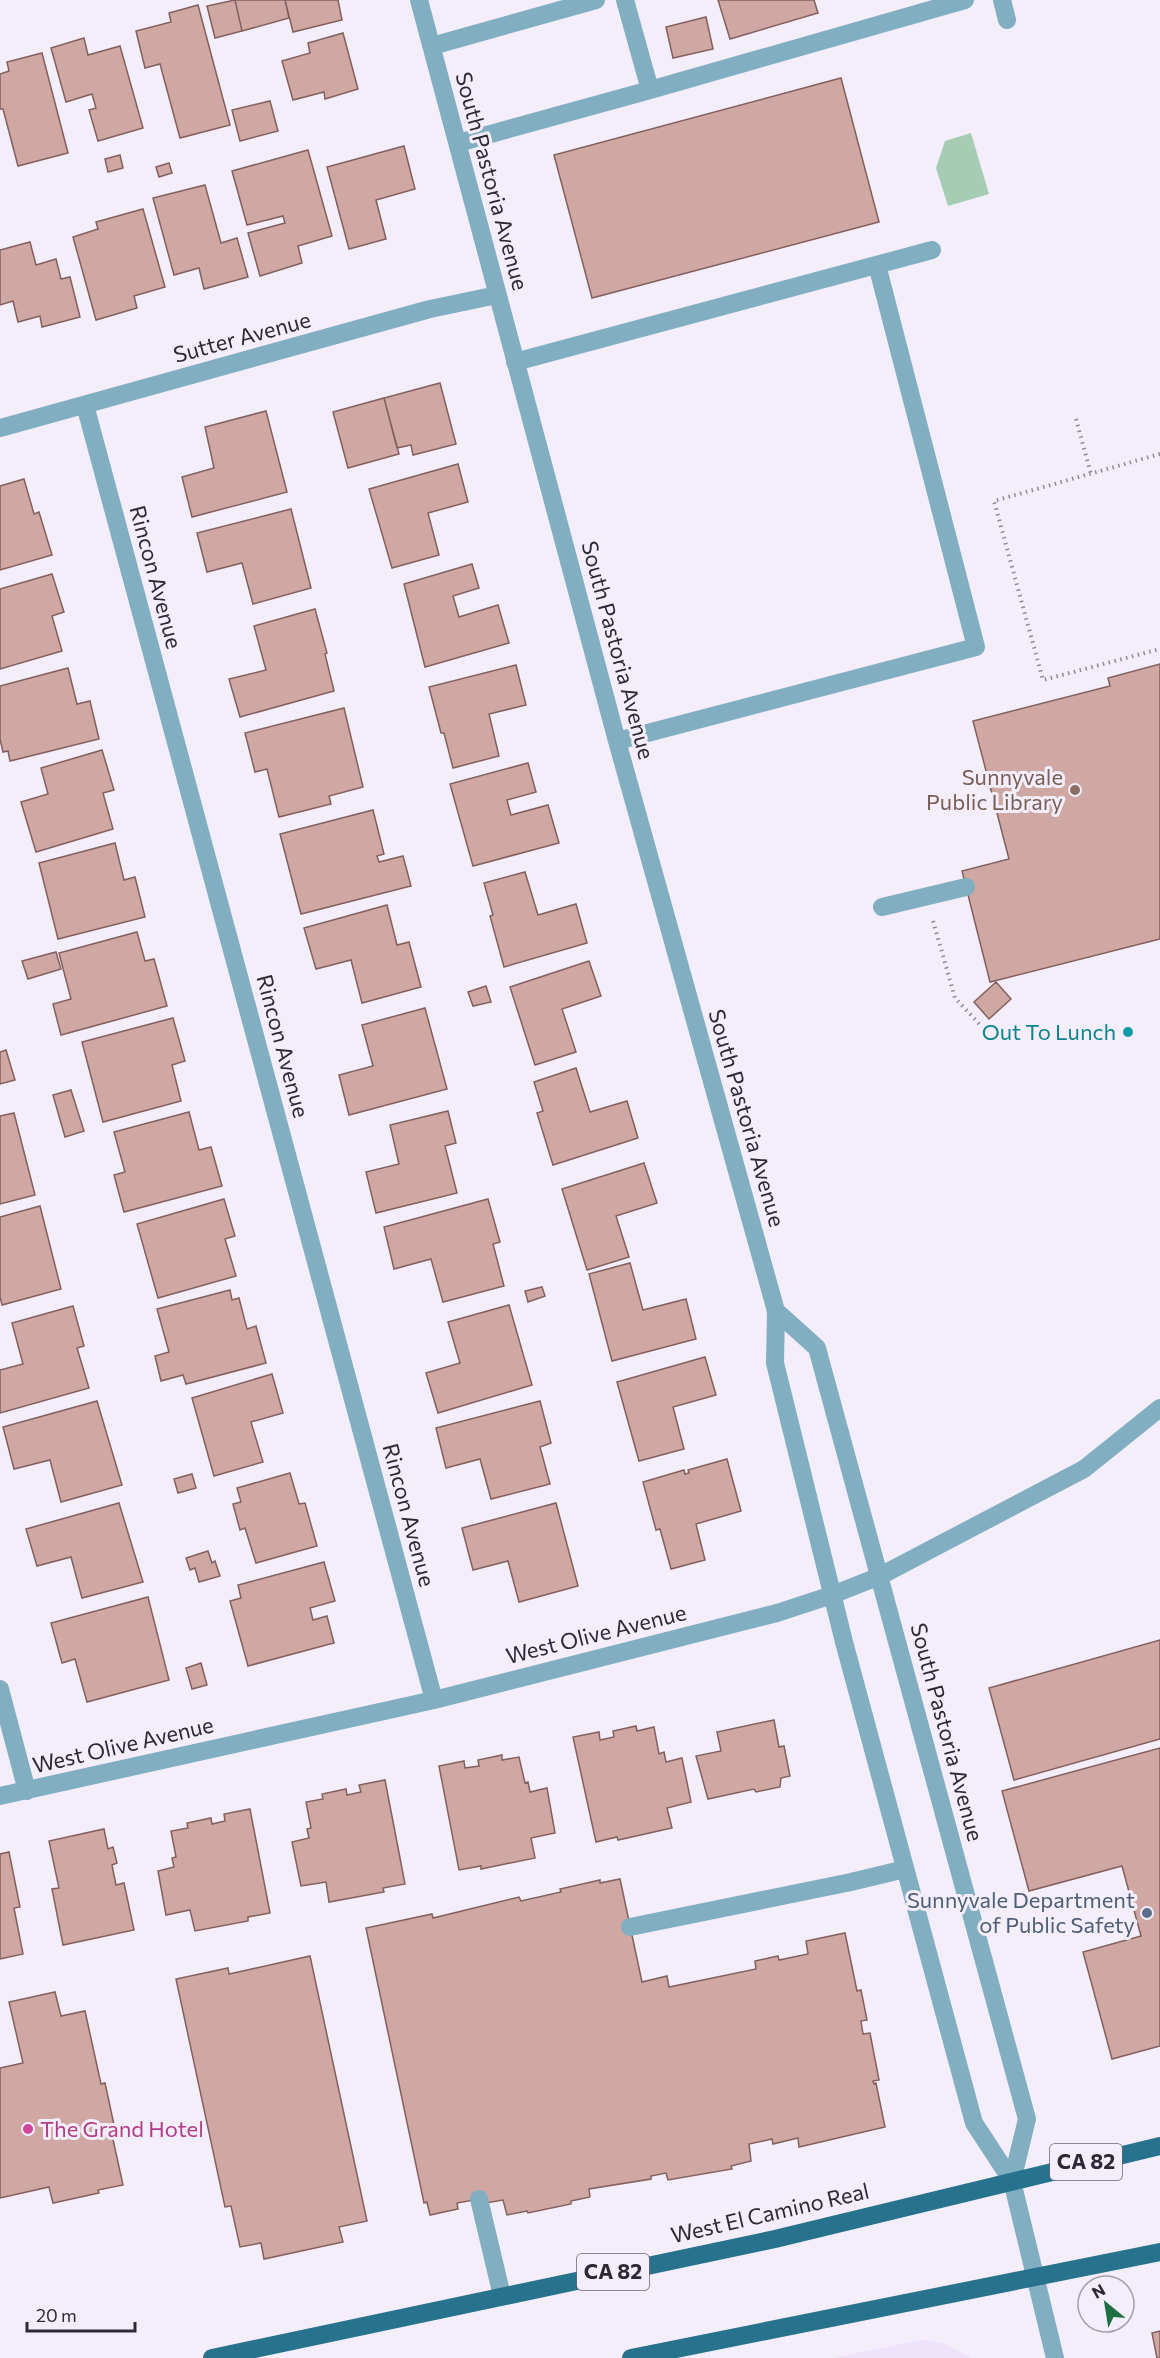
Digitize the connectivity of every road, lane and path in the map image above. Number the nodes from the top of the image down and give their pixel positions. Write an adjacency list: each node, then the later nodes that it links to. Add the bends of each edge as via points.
1 (419, 0): 7 (street, South Pastoria Avenue)
2 (596, 0): 7 (street)
3 (625, 0): 8 (street)
4 (965, 0): 8 (street)
5 (1002, 0): 6 (street)
6 (1007, 20)
7 (432, 46): 9 (street, South Pastoria Avenue)
8 (650, 90): 9 (street)
9 (458, 143): 12 (street, South Pastoria Avenue)
10 (932, 249): 11 (street)
11 (877, 265): 13 (street); 20 (street, via 976,646)
12 (497, 295): 13 (street, South Pastoria Avenue); 14 (street, Sutter Avenue, via 430,309)
13 (515, 362): 20 (street, South Pastoria Avenue)
14 (85, 405): 16 (street, Sutter Avenue); 30 (street, Rincon Avenue)
15 (1076, 419): 18 (path)
16 (0, 428)
17 (1160, 454): 18 (path)
18 (1091, 474): 19 (path, via 994,501 1043,680)
19 (1160, 649)
20 (617, 741): 25 (street, South Pastoria Avenue)
21 (966, 887): 22 (street)
22 (927, 897): 23 (street); 24 (path, via 955,998)
23 (882, 907)
24 (985, 1030)
25 (776, 1311): 27 (street, South Pastoria Avenue, via 817,1348); 28 (street, South Pastoria Avenue, via 775,1363)
26 (1160, 1408): 27 (street, West Olive Avenue, via 1084,1469)
27 (880, 1576): 28 (street, West Olive Avenue); 36 (street, South Pastoria Avenue, via 1027,2119)
28 (832, 1595): 30 (street, West Olive Avenue, via 777,1613); 33 (street, South Pastoria Avenue)
29 (0, 1689): 31 (street)
30 (434, 1700): 31 (street, West Olive Avenue)
31 (27, 1791): 32 (street, West Olive Avenue)
32 (0, 1796)
33 (905, 1869): 34 (street); 36 (street, South Pastoria Avenue, via 974,2123)
34 (630, 1927)
35 (1160, 2146): 36 (main road, West El Camino Real / CA 82)
36 (1011, 2181): 39 (street, South Pastoria Avenue); 40 (main road, West El Camino Real / CA 82, via 775,2239)
37 (479, 2199): 40 (street)
38 (1160, 2252): 39 (main road)
39 (1034, 2279): 42 (main road); 43 (street, South Pastoria Avenue)
40 (502, 2296): 41 (main road, West El Camino Real / CA 82)
41 (212, 2358)
42 (631, 2358)
43 (1054, 2358)

